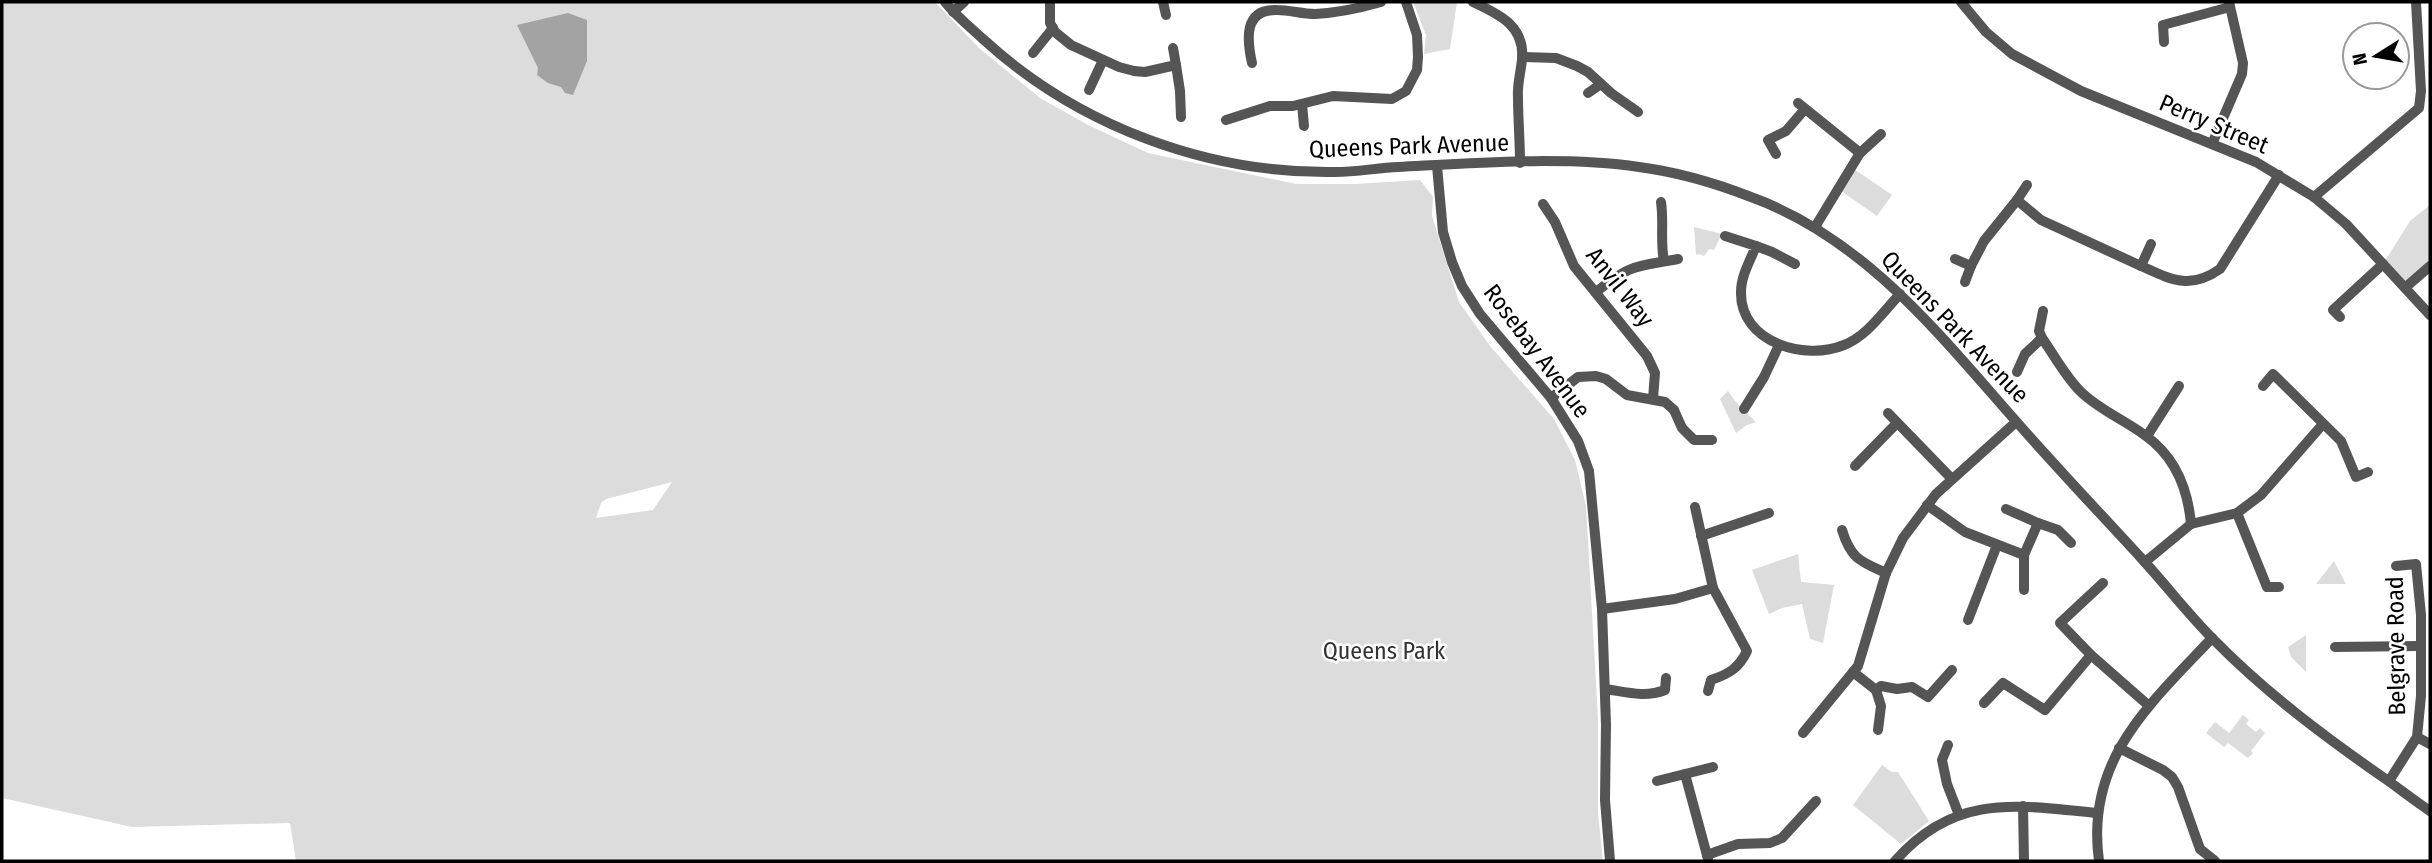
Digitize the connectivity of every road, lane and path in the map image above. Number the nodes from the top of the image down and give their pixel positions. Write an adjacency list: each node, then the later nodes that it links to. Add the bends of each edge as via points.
1 (945, 2): 11 (street, Queens Park Avenue)
2 (964, 2): 11 (street)
3 (1050, 2): 15 (street)
4 (1163, 2): 13 (street)
5 (1381, 2): 12 (street, via 1330,13)
6 (1406, 2): 26 (street, via 1419,57 1406,91 1392,99 1333,96)
7 (1473, 2): 19 (street, via 1509,21 1520,40)
8 (1961, 2): 33 (street, Perry Street, via 2012,54 2081,91)
9 (2416, 2): 27 (street)
10 (2230, 4): 16 (street, via 2163,25); 33 (street, via 2242,74)
11 (953, 12): 37 (street, Queens Park Avenue, via 1051,92 1098,118 1167,146 1270,169 1334,172)
12 (1297, 14): 14 (street); 21 (street, via 1277,10 1254,19 1247,34)
13 (1166, 15)
14 (1295, 27)
15 (1053, 28): 18 (street); 20 (street, via 1071,45)
16 (2164, 42)
17 (1173, 48): 22 (street)
18 (1033, 53)
19 (1522, 57): 23 (street, via 1556,58 1588,72); 36 (street)
20 (1103, 60): 22 (street, via 1145,72); 24 (street)
21 (1252, 63)
22 (1176, 65): 29 (street)
23 (1601, 84): 25 (street); 28 (street)
24 (1089, 90)
25 (1588, 93)
26 (1302, 104): 30 (street, via 1270,106); 31 (street)
27 (2425, 107): 40 (street)
28 (1638, 112)
29 (1181, 117)
30 (1226, 120)
31 (1304, 126)
32 (1881, 134): 34 (street)
33 (2212, 144): 38 (street, Perry Street)
34 (1860, 153): 35 (street, via 1802,106 1786,131 1768,140); 44 (street)
35 (1776, 154)
36 (1520, 163): 37 (street, Queens Park Avenue); 44 (street, Queens Park Avenue, via 1610,164 1683,175 1756,198)
37 (1437, 166): 68 (street, Rosebay Avenue, via 1443,232 1462,286)
38 (2279, 175): 40 (street, Perry Street); 54 (street, via 2220,269 2208,277 2180,281)
39 (2027, 184): 41 (street)
40 (2314, 197): 52 (street, Perry Street)
41 (2017, 200): 53 (street, via 1989,234); 54 (street, via 2041,220)
42 (1661, 202): 50 (street)
43 (1542, 204): 58 (street, Anvil Way, via 1574,266)
44 (1815, 227): 59 (street, Queens Park Avenue)
45 (1725, 236): 47 (street)
46 (2151, 244): 54 (street)
47 (1756, 246): 51 (street); 64 (street, via 1741,281 1743,309 1765,337)
48 (1678, 259): 50 (street)
49 (1955, 259): 53 (street)
50 (1664, 261): 58 (street, via 1628,269)
51 (1795, 264)
52 (2383, 264): 57 (street, Perry Street); 60 (street, via 2337,314)
53 (1971, 266): 56 (street)
54 (2141, 266)
55 (2430, 266): 57 (street)
56 (1965, 282)
57 (2406, 287): 62 (street, Perry Street)
58 (1596, 292): 69 (street, Anvil Way, via 1652,365)
59 (1900, 294): 64 (street, via 1866,331 1846,345 1820,351); 72 (street, Queens Park Avenue)
60 (2324, 300)
61 (2043, 311): 63 (street)
62 (2430, 315)
63 (2042, 338): 65 (street, via 2025,354); 75 (street, via 2080,391)
64 (1779, 345): 70 (street)
65 (2017, 372)
66 (2179, 386): 75 (street)
67 (2263, 386): 74 (street, via 2273,374)
68 (1551, 398): 69 (street, via 1578,377 1596,376 1627,395); 103 (street, Rosebay Avenue, via 1578,441 1589,471)
69 (1653, 398): 76 (street, via 1674,410 1694,440)
70 (1744, 409)
71 (1888, 413): 73 (street)
72 (2016, 422): 79 (street); 94 (street, Queens Park Avenue)
73 (1896, 424): 77 (street); 79 (street)
74 (2323, 424): 78 (street, via 2341,441 2356,481); 84 (street, via 2261,495)
75 (2147, 436): 86 (street, via 2176,470)
76 (1712, 440)
77 (1856, 466)
78 (2368, 472)
79 (1951, 478): 80 (street)
80 (1927, 505): 90 (street, via 1957,527); 96 (street, via 1903,538)
81 (1695, 507): 88 (street)
82 (2006, 509): 85 (street)
83 (1769, 513): 88 (street)
84 (2237, 513): 86 (street); 99 (street)
85 (2038, 523): 89 (street, via 2058,530); 93 (street)
86 (2191, 524): 94 (street)
87 (1842, 530): 91 (street)
88 (1701, 536): 101 (street)
89 (2071, 543)
90 (1997, 545): 93 (street); 104 (street)
91 (1847, 547): 92 (street); 96 (street, via 1860,561)
92 (1835, 551)
93 (2024, 555): 102 (street)
94 (2145, 562): 105 (street, Queens Park Avenue)
95 (2396, 566): 106 (street, Belgrave Road, via 2416,564)
96 (1886, 573): 110 (street)
97 (2104, 583): 108 (street, via 2060,623)
98 (2253, 584): 99 (street)
99 (2267, 587): 100 (street)
100 (2280, 587)
101 (1713, 588): 103 (street, via 1664,601); 114 (street, via 1747,650 1731,672 1711,680)
102 (2024, 590)
103 (1602, 609): 112 (street, Rosebay Avenue)
104 (1968, 620)
105 (2212, 638): 116 (street); 126 (street, Queens Park Avenue, via 2270,693)
106 (2420, 646): 107 (street); 119 (street, Belgrave Road)
107 (2335, 647)
108 (2091, 654): 115 (street, via 2045,710 2003,683); 116 (street)
109 (1952, 670): 113 (street, via 1928,697 1912,687 1881,686)
110 (1853, 673): 113 (street); 118 (street)
111 (1666, 678): 112 (street, via 1661,692 1637,696)
112 (1605, 690): 133 (street, Rosebay Avenue)
113 (1876, 690): 117 (street, via 1881,706)
114 (1708, 691)
115 (1984, 703)
116 (2148, 705): 122 (street)
117 (1878, 730)
118 (1803, 733)
119 (2417, 737): 120 (street); 126 (street, Belgrave Road)
120 (2430, 744)
121 (1948, 746): 131 (street, via 1942,760)
122 (2119, 748): 130 (street); 137 (street, via 2172,777 2200,849)
123 (1713, 766): 124 (street)
124 (1685, 774): 125 (street); 132 (street)
125 (1657, 781)
126 (2389, 781): 129 (street, Queens Park Avenue)
127 (1816, 801): 132 (street, via 1782,838 1738,844)
128 (2023, 806): 130 (street); 131 (street, via 1990,807); 135 (street)
129 (2430, 811)
130 (2097, 813): 136 (street)
131 (1959, 815): 134 (street, via 1933,827)
132 (1708, 858)
133 (1610, 861)
134 (1895, 861)
135 (2024, 861)
136 (2099, 861)
137 (2216, 861)

